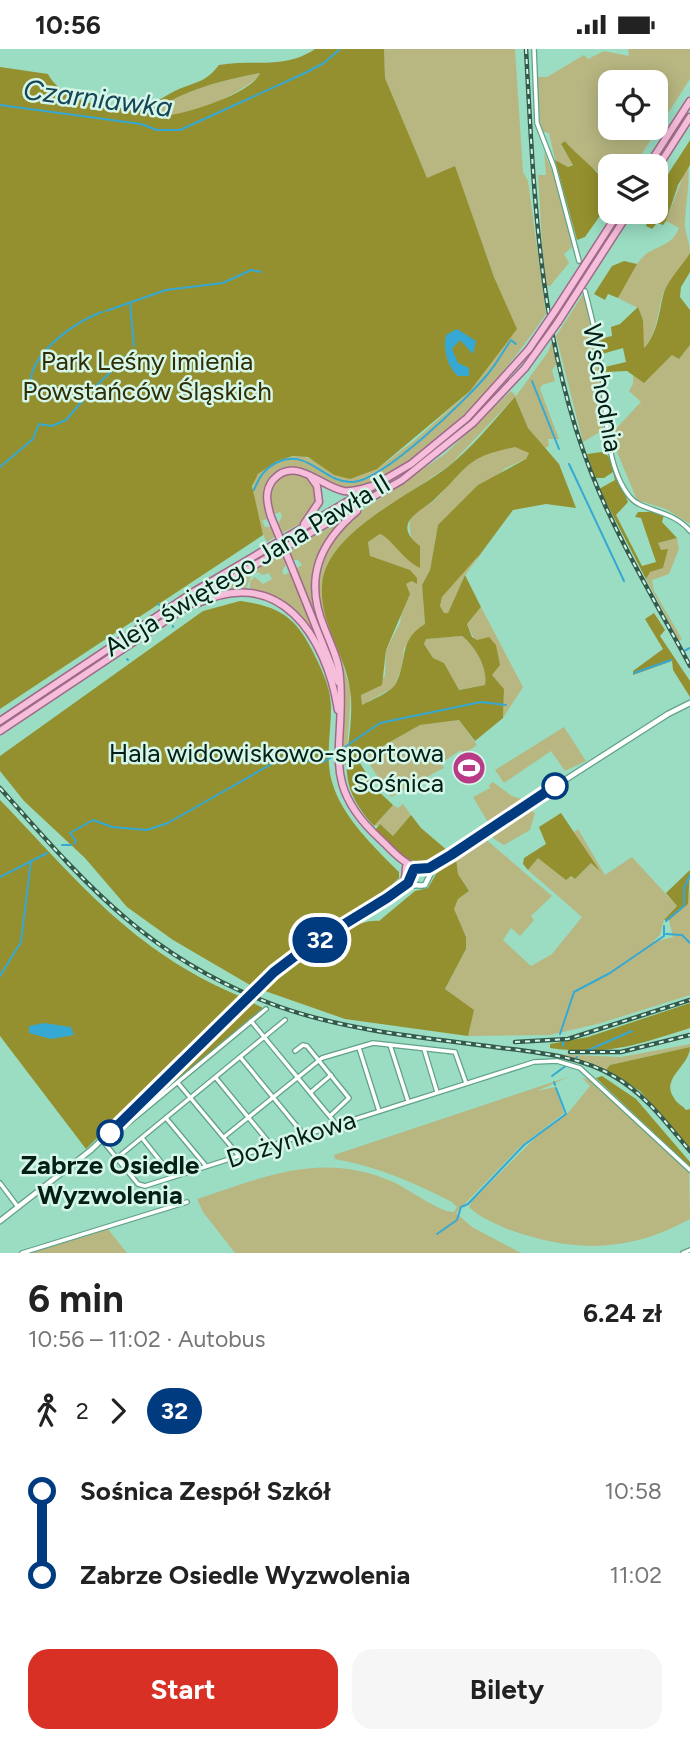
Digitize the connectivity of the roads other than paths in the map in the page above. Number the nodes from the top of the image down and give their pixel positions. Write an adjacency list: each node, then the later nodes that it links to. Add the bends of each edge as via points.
1 (534, 49): 8 (street, via 537,123 558,178)
2 (690, 101): 4 (main road)
3 (690, 117): 5 (main road)
4 (656, 154)
5 (666, 154)
6 (611, 224): 11 (main road, Aleja świętego Jana Pawła II, bridge, via 555,311 485,400 422,456)
7 (621, 224): 12 (main road, Aleja świętego Jana Pawła II, bridge, via 525,368 481,416 416,471)
8 (579, 261)
9 (585, 291): 13 (street, Wschodnia, via 601,366 606,433 626,490 637,503 670,514)
10 (309, 475): 11 (main road, via 346,491); 14 (main road, via 319,491 318,506); 16 (main road, bridge, via 290,471 274,479 267,494 271,517)
11 (383, 483): 14 (main road, Aleja świętego Jana Pawła II)
12 (369, 500): 15 (main road, Aleja świętego Jana Pawła II); 16 (main road, via 326,543 314,579 316,605 338,663)
13 (690, 531)
14 (286, 537): 19 (main road, Aleja świętego Jana Pawła II, via 195,591)
15 (176, 614): 18 (main road, via 213,597 236,593 261,595 288,608 308,628 318,647 333,685); 20 (main road, Aleja świętego Jana Pawła II)
16 (340, 692): 18 (main road)
17 (690, 703): 21 (street)
18 (339, 719): 22 (main road, via 338,763 345,797 361,821)
19 (0, 721)
20 (0, 731)
21 (451, 855): 24 (street); 25 (street)
22 (397, 856): 23 (main road); 24 (main road)
23 (406, 867): 26 (main road); 28 (main road, via 405,879)
24 (422, 868): 25 (street); 26 (street)
25 (430, 875): 27 (street, via 425,885)
26 (411, 876): 27 (street); 28 (street)
27 (415, 885): 29 (street)
28 (395, 891): 29 (street)
29 (387, 898): 55 (street, bridge, via 307,947 267,979)
30 (266, 1009): 32 (street)
31 (285, 1020): 33 (street)
32 (251, 1021): 33 (street); 43 (street)
33 (264, 1037): 38 (street); 41 (street)
34 (390, 1045): 35 (street, via 373,1043); 36 (street); 49 (street)
35 (359, 1048): 39 (street); 50 (street, Dożynkowa)
36 (424, 1049): 44 (street, via 455,1052); 46 (street)
37 (295, 1051): 39 (street, via 305,1045)
38 (240, 1058): 42 (street); 47 (street)
39 (320, 1059): 40 (street); 41 (street)
40 (331, 1075): 45 (street); 51 (street, via 349,1098)
41 (297, 1076): 45 (street); 47 (street)
42 (216, 1078): 48 (street); 52 (street)
43 (178, 1083): 48 (street); 55 (street, via 120,1131)
44 (466, 1083): 46 (street, Dożynkowa); 64 (street, Dożynkowa, via 539,1061 580,1068)
45 (310, 1092): 51 (street)
46 (437, 1092): 49 (street, Dożynkowa)
47 (272, 1097): 52 (street); 56 (street)
48 (191, 1098): 53 (street); 57 (street)
49 (408, 1101): 50 (street, Dożynkowa)
50 (379, 1111): 54 (street, Dożynkowa)
51 (330, 1116): 54 (street)
52 (248, 1117): 57 (street); 60 (street)
53 (166, 1118): 58 (street); 63 (street)
54 (336, 1124): 56 (street, Dożynkowa)
55 (113, 1129): 59 (street)
56 (304, 1135): 60 (street, Dożynkowa)
57 (223, 1137): 61 (street)
58 (142, 1138): 62 (street); 65 (street)
59 (102, 1140): 62 (street, Dożynkowa); 68 (street)
60 (271, 1145): 61 (street, Dożynkowa)
61 (239, 1156): 63 (street, Dożynkowa)
62 (117, 1158): 65 (street, Dożynkowa, via 140,1186)
63 (206, 1166): 65 (street, Dożynkowa)
64 (690, 1170)
65 (173, 1177)
66 (0, 1183): 68 (street)
67 (187, 1202): 71 (street)
68 (18, 1207): 69 (street)
69 (0, 1221)
70 (690, 1250): 72 (street)
71 (22, 1253)
72 (683, 1253)

